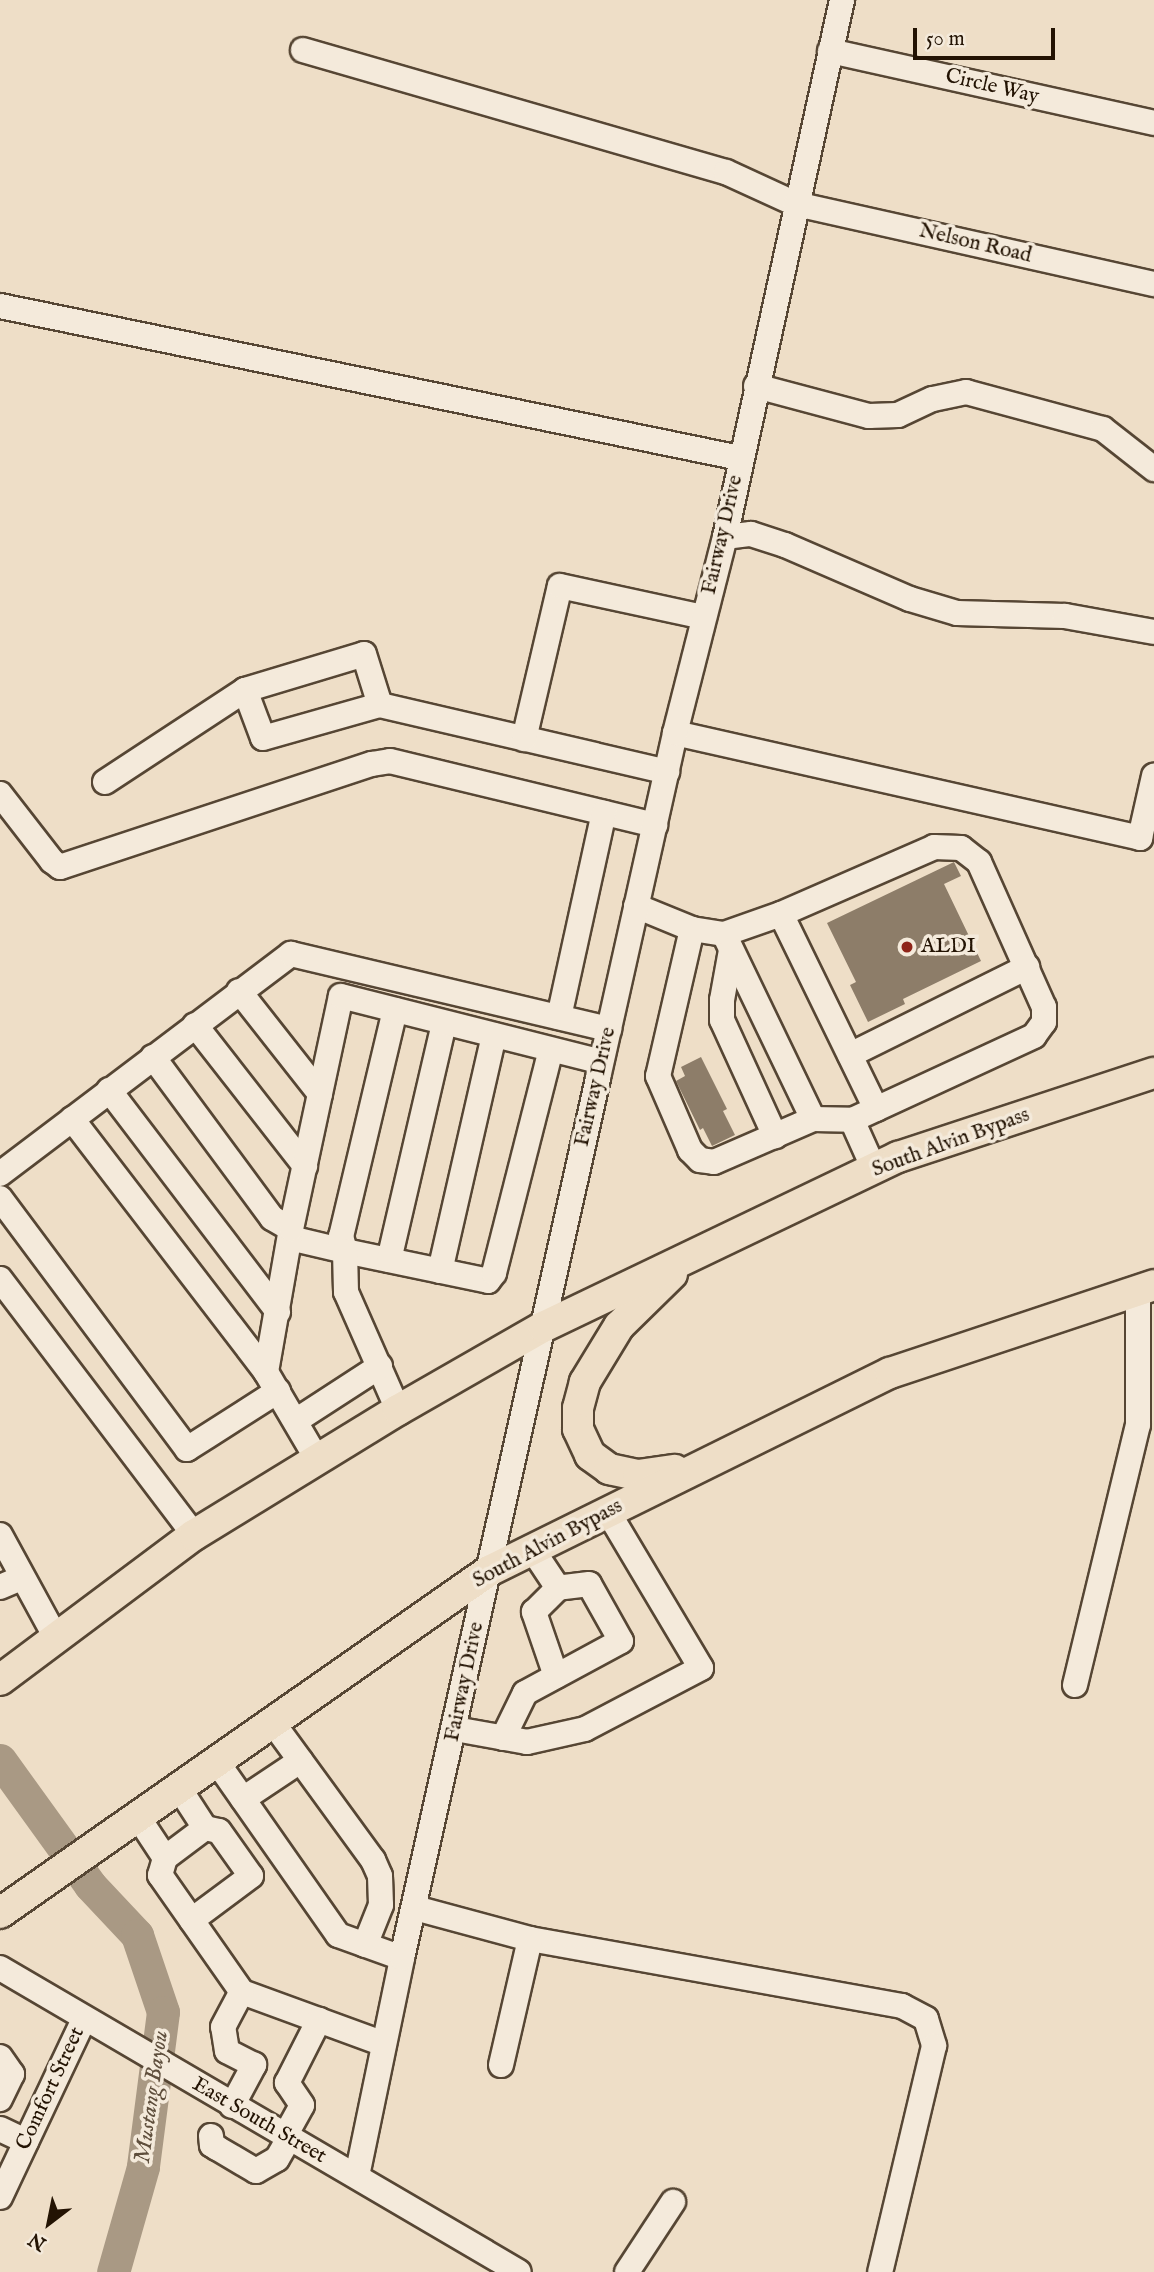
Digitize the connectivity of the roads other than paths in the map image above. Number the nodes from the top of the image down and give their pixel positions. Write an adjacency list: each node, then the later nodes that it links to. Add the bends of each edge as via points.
1 (842, 0): 3 (street, Fairway Drive)
2 (303, 50): 5 (street, Nelson Road, via 726,172)
3 (830, 51): 4 (street, Circle Way); 5 (street, Fairway Drive)
4 (1154, 123)
5 (796, 204): 6 (street, Nelson Road); 8 (street, Fairway Drive)
6 (1154, 284)
7 (0, 306): 9 (street)
8 (756, 386): 9 (street, Fairway Drive); 10 (street, via 869,416 898,415 966,392 1104,429)
9 (740, 458): 11 (street, Fairway Drive)
10 (1154, 469)
11 (725, 537): 12 (street, Fairway Drive); 13 (street, via 751,534 774,541 910,599 957,613 1065,616)
12 (703, 617): 16 (street, Fairway Drive); 17 (street, via 560,586)
13 (1154, 632)
14 (245, 690): 15 (street, via 262,738); 15 (street, via 364,654); 20 (street)
15 (380, 705): 17 (street)
16 (676, 733): 18 (street, Fairway Drive); 19 (street, via 1140,838)
17 (524, 738): 18 (street)
18 (667, 772): 23 (street, Fairway Drive)
19 (1154, 776)
20 (105, 782)
21 (0, 794): 22 (street, via 61,867 390,761)
22 (604, 813): 23 (street); 33 (street)
23 (655, 825): 24 (street, Fairway Drive)
24 (636, 906): 26 (street); 36 (street, Fairway Drive)
25 (780, 914): 27 (street); 29 (street, via 934,847 961,848 979,862); 39 (street)
26 (692, 929): 27 (street); 49 (street, via 658,1076 690,1150 700,1160 714,1162)
27 (728, 942): 47 (street); 49 (street, via 722,1020)
28 (346, 967): 30 (street, via 291,954); 31 (street); 33 (street)
29 (1027, 967): 39 (street); 45 (street, via 1044,1007 1044,1022 1034,1036)
30 (239, 992): 35 (street); 44 (street)
31 (341, 996): 32 (street); 44 (street)
32 (395, 1010): 34 (street); 55 (street, via 341,1236)
33 (559, 1017): 36 (street)
34 (444, 1023): 37 (street); 57 (street)
35 (195, 1025): 40 (street); 50 (street)
36 (609, 1029): 41 (street, Fairway Drive)
37 (494, 1035): 38 (street); 58 (street)
38 (551, 1050): 41 (street); 58 (street, via 494,1273 488,1281)
39 (850, 1055): 45 (street)
40 (153, 1057): 43 (street); 54 (street, via 272,1218)
41 (601, 1062): 62 (street, Fairway Drive)
42 (1154, 1073): 51 (main road, South Alvin Bypass, via 898,1157)
43 (109, 1090): 46 (street); 61 (street)
44 (320, 1094): 50 (street)
45 (876, 1109): 48 (street)
46 (72, 1119): 52 (street); 64 (street)
47 (813, 1119): 48 (street); 49 (street)
48 (852, 1120): 51 (street)
49 (775, 1136)
50 (304, 1166): 54 (street)
51 (874, 1169): 56 (main road, South Alvin Bypass)
52 (0, 1174)
53 (0, 1198): 64 (street, via 187,1449)
54 (290, 1233): 55 (street); 61 (street)
55 (345, 1251): 57 (street); 63 (street, via 346,1292)
56 (690, 1257): 62 (main road, South Alvin Bypass); 68 (main road, via 619,1326 585,1382 578,1429 590,1455 609,1469 638,1475)
57 (389, 1260): 58 (street)
58 (440, 1271)
59 (0, 1279): 71 (street)
60 (1146, 1288): 68 (main road, South Alvin Bypass, via 890,1373); 79 (street, via 1138,1425)
61 (278, 1312): 64 (street)
62 (543, 1327): 65 (main road, South Alvin Bypass); 73 (street, Fairway Drive)
63 (380, 1366): 65 (street); 66 (street)
64 (272, 1381): 66 (street)
65 (398, 1410): 67 (main road, South Alvin Bypass)
66 (297, 1420): 67 (street)
67 (317, 1459): 71 (main road, South Alvin Bypass)
68 (699, 1467): 69 (main road, South Alvin Bypass)
69 (608, 1512): 72 (main road, South Alvin Bypass); 82 (street, via 701,1668 585,1729 527,1742)
70 (0, 1535): 74 (street)
71 (194, 1535): 76 (main road, South Alvin Bypass)
72 (532, 1549): 73 (main road, South Alvin Bypass); 75 (street)
73 (489, 1571): 80 (main road, South Alvin Bypass); 81 (street, Fairway Drive)
74 (10, 1582): 76 (street)
75 (558, 1588): 77 (street, via 534,1612); 77 (street, via 589,1584 621,1641)
76 (55, 1636): 78 (main road, South Alvin Bypass)
77 (556, 1676): 82 (street, via 525,1693)
78 (3, 1677)
79 (1075, 1685)
80 (272, 1723): 83 (street); 84 (main road, South Alvin Bypass)
81 (455, 1729): 82 (street); 90 (street, Fairway Drive)
82 (503, 1738)
83 (300, 1761): 86 (street); 94 (street, via 380,1876 381,1905)
84 (217, 1762): 85 (main road, South Alvin Bypass); 86 (street)
85 (179, 1788): 87 (main road, South Alvin Bypass); 88 (street)
86 (243, 1799): 94 (street, via 338,1935)
87 (138, 1817): 89 (street); 91 (main road, South Alvin Bypass)
88 (205, 1828): 89 (street); 92 (street, via 219,1831 251,1877)
89 (165, 1857): 92 (street, via 160,1875)
90 (415, 1908): 93 (street); 95 (street, Fairway Drive)
91 (0, 1913)
92 (192, 1920): 97 (street)
93 (530, 1939): 103 (street); 116 (street, via 902,2006 926,2019 934,2046)
94 (365, 1945): 95 (street)
95 (402, 1958): 100 (street, Fairway Drive)
96 (0, 1968): 98 (street, East South Street)
97 (242, 1992): 99 (street); 102 (street, via 223,2027 227,2051)
98 (84, 2020): 106 (street, East South Street); 110 (street, Comfort Street)
99 (318, 2020): 100 (street); 104 (street)
100 (384, 2044): 111 (street, Fairway Drive)
101 (0, 2057): 105 (street, via 12,2074)
102 (254, 2065): 104 (street); 106 (street)
103 (501, 2065)
104 (287, 2083): 109 (street, via 302,2105)
105 (0, 2099)
106 (232, 2106): 109 (street, East South Street)
107 (0, 2129): 110 (street)
108 (211, 2136): 109 (street, via 212,2145 257,2171 277,2159)
109 (287, 2137): 111 (street, East South Street)
110 (26, 2141): 112 (street, Comfort Street)
111 (356, 2176): 114 (street, East South Street)
112 (0, 2197)
113 (673, 2202): 115 (street)
114 (519, 2272)
115 (627, 2272)
116 (880, 2272)

